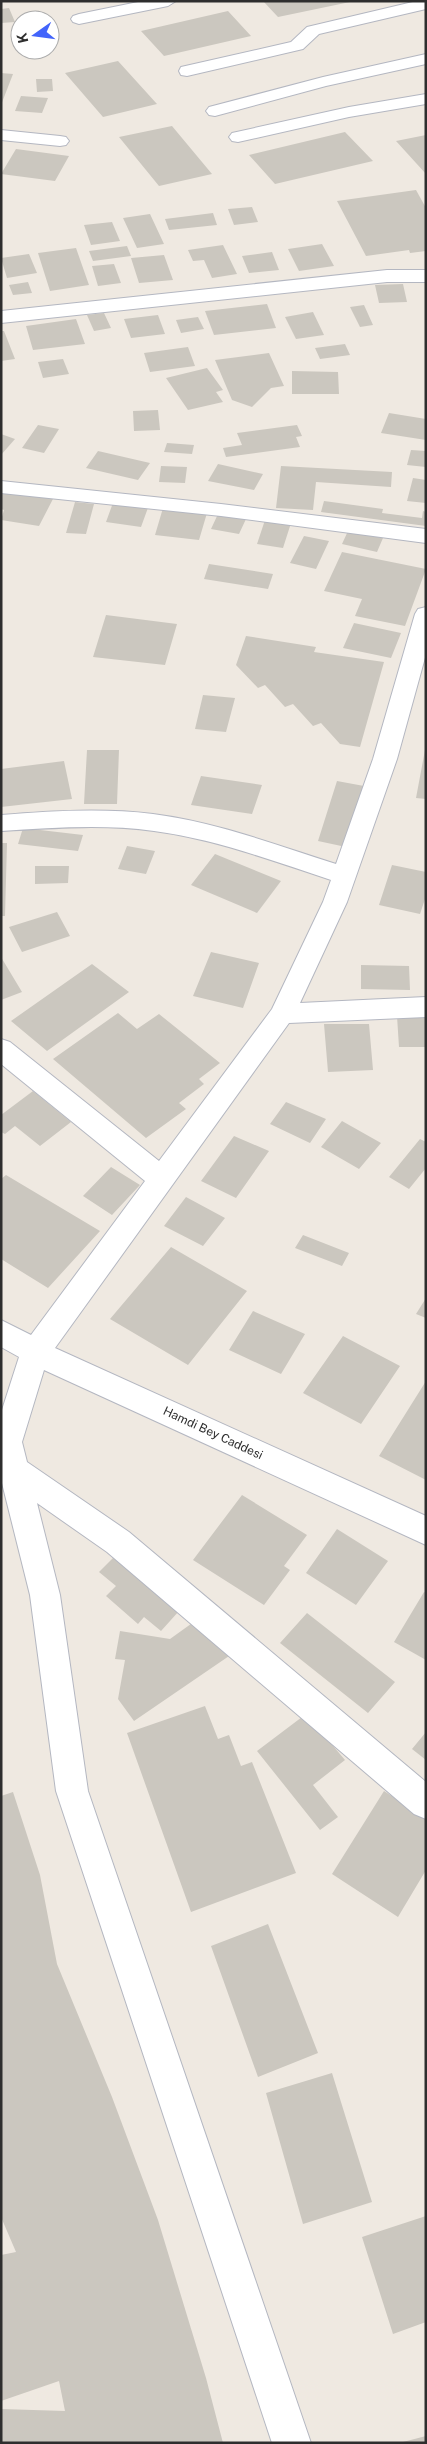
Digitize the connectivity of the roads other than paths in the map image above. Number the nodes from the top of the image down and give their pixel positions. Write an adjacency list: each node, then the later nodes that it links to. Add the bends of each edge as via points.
1 (168, 1): 3 (street)
2 (426, 4): 5 (street, via 313,30 297,46)
3 (79, 19)
4 (426, 59): 6 (street)
5 (187, 71)
6 (324, 82): 8 (street); 9 (street)
7 (426, 98): 9 (street)
8 (215, 111)
9 (349, 112): 11 (street)
10 (1, 136): 12 (street)
11 (238, 137)
12 (60, 141)
13 (426, 276): 14 (street, via 387,276)
14 (1, 317)
15 (1, 487): 16 (street)
16 (426, 536)
17 (426, 614): 19 (street, via 385,759)
18 (1, 823): 19 (street, via 87,818 175,826 220,836)
19 (344, 875): 21 (street, via 335,902)
20 (426, 1007): 21 (street)
21 (282, 1014): 23 (street)
22 (1, 1049): 23 (street)
23 (162, 1179): 25 (street)
24 (1, 1332): 25 (street, Hamdi Bey Caddesi)
25 (35, 1352): 26 (street, via 7,1442); 28 (street, Hamdi Bey Caddesi)
26 (14, 1470): 27 (street); 29 (street, via 118,1542)
27 (13, 1516): 30 (street, via 45,1595 72,1791)
28 (426, 1531)
29 (426, 1803)
30 (292, 2443)

